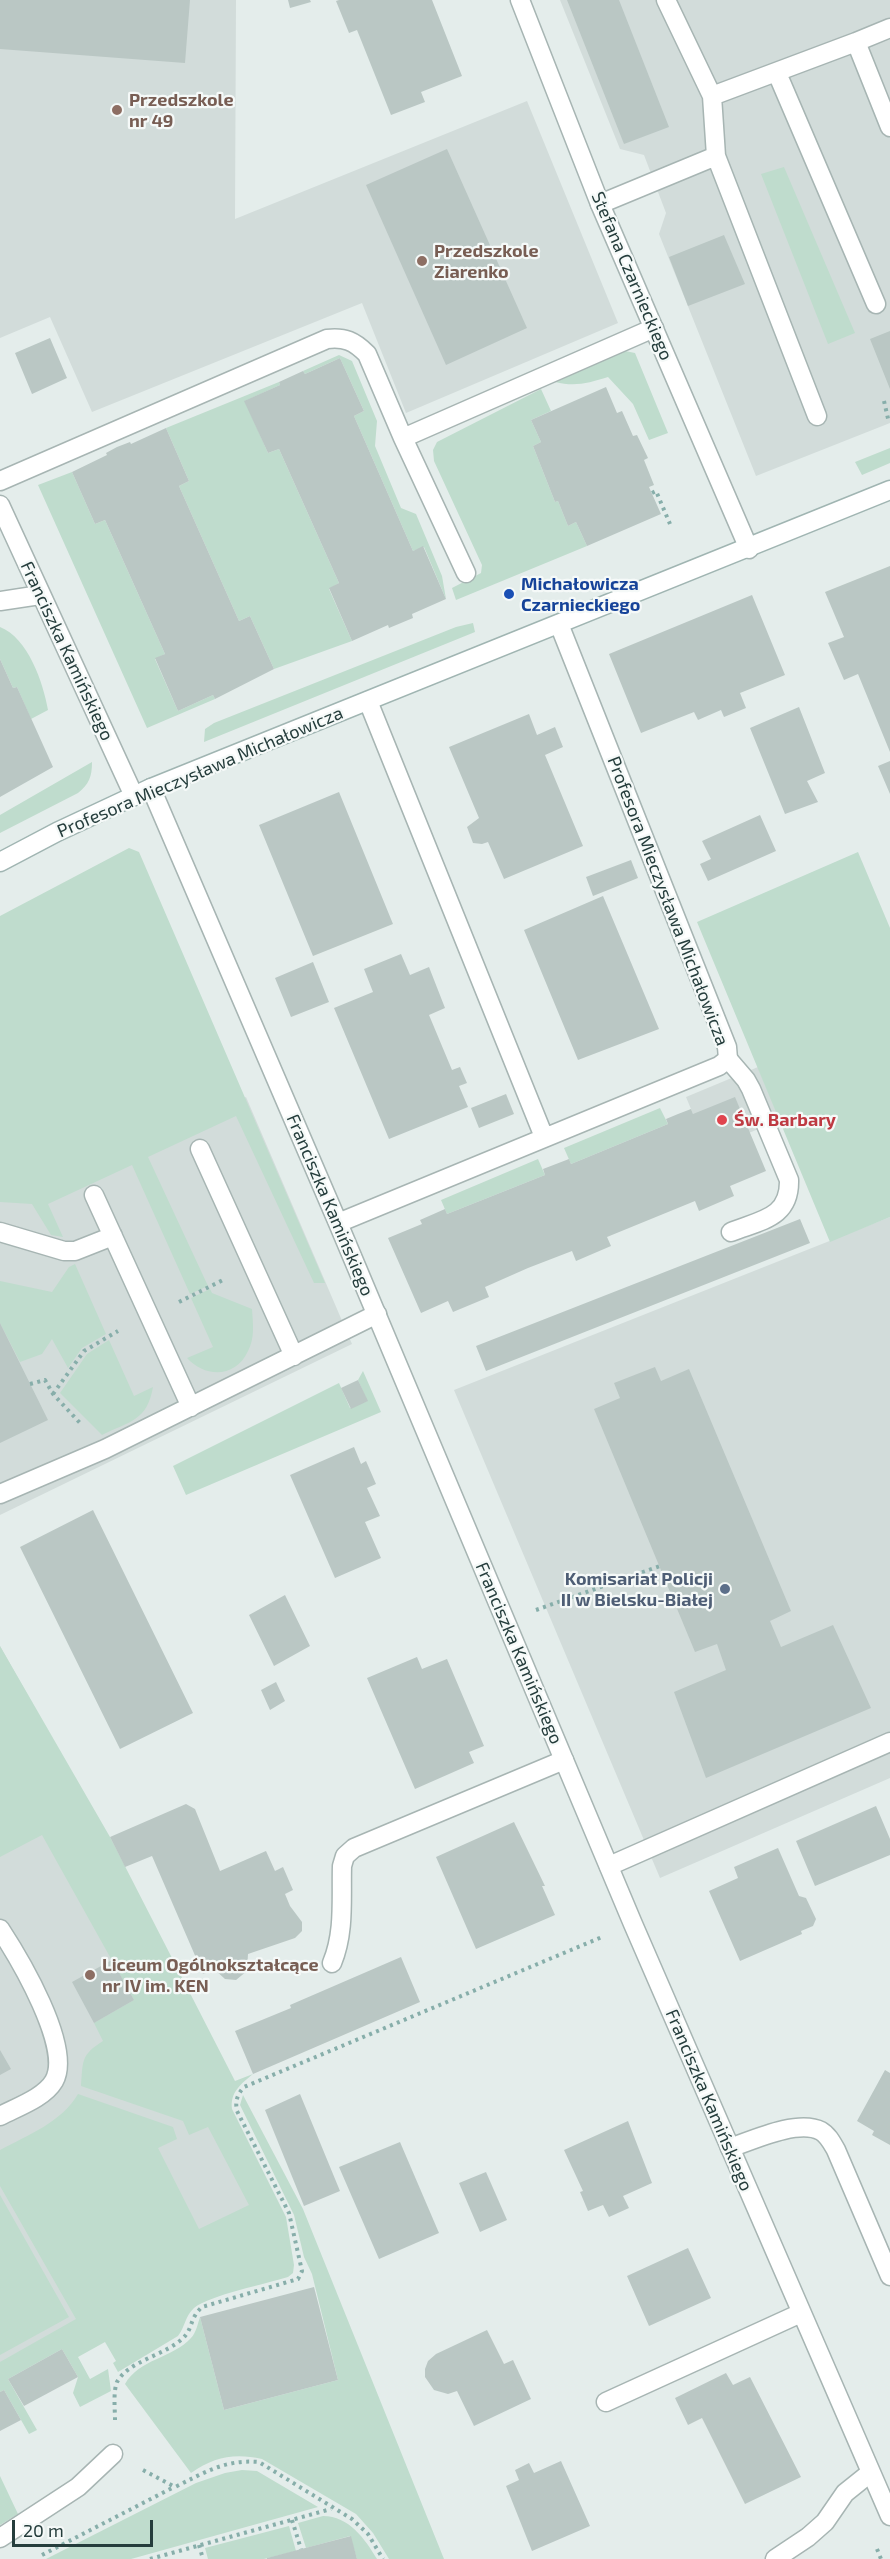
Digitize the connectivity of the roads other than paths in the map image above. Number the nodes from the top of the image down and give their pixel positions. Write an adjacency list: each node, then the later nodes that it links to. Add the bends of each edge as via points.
1 (520, 0): 9 (street, Stefana Czarnieckiego)
2 (666, 0): 6 (street)
3 (890, 28): 4 (street)
4 (856, 42): 5 (street); 7 (street)
5 (777, 73): 6 (street); 10 (street)
6 (712, 96): 8 (street)
7 (890, 127)
8 (716, 156): 9 (street); 12 (street)
9 (600, 204): 11 (street, Stefana Czarnieckiego)
10 (876, 304)
11 (654, 328): 13 (street); 17 (street, Stefana Czarnieckiego)
12 (817, 416)
13 (403, 438): 14 (street, via 367,354 343,338 327,339); 18 (street)
14 (0, 481)
15 (890, 490): 17 (street, Profesora Mieczysława Michałowicza)
16 (0, 505): 19 (street, Franciszka Kamińskiego)
17 (749, 549): 21 (street, Profesora Mieczysława Michałowicza)
18 (466, 573)
19 (40, 594): 20 (street); 24 (street, Franciszka Kamińskiego)
20 (0, 601)
21 (559, 624): 22 (street, Profesora Mieczysława Michałowicza); 26 (street, Profesora Mieczysława Michałowicza, via 727,1047)
22 (368, 701): 23 (street, Profesora Mieczysława Michałowicza); 27 (street)
23 (151, 788): 24 (street, Profesora Mieczysława Michałowicza); 30 (street, Franciszka Kamińskiego)
24 (134, 796): 25 (street, Profesora Mieczysława Michałowicza)
25 (0, 862)
26 (728, 1059): 27 (street, Profesora Mieczysława Michałowicza); 32 (street, via 751,1089 789,1180 790,1195 776,1213)
27 (544, 1137): 30 (street, Profesora Mieczysława Michałowicza)
28 (200, 1149): 35 (street)
29 (94, 1195): 33 (street)
30 (338, 1223): 34 (street, Franciszka Kamińskiego)
31 (0, 1232): 33 (street, via 64,1251 75,1251)
32 (732, 1232)
33 (113, 1236): 36 (street)
34 (377, 1314): 35 (street); 39 (street, Franciszka Kamińskiego)
35 (294, 1356): 36 (street)
36 (191, 1407): 37 (street)
37 (0, 1494)
38 (890, 1742): 40 (street)
39 (564, 1760): 40 (street, Franciszka Kamińskiego); 42 (street, via 354,1848 345,1856 342,1866 341,1927)
40 (609, 1866): 44 (street, Franciszka Kamińskiego)
41 (0, 1929): 43 (street, via 34,1987 56,2044 58,2061 54,2080 44,2092)
42 (332, 1963)
43 (0, 2116)
44 (730, 2148): 45 (street, via 797,2127 823,2132 836,2150); 46 (street, Franciszka Kamińskiego)
45 (890, 2276)
46 (801, 2313): 47 (street); 49 (street, Franciszka Kamińskiego)
47 (606, 2402)
48 (113, 2454): 51 (street, via 78,2487)
49 (870, 2473): 50 (street, Franciszka Kamińskiego); 52 (street, via 845,2493 825,2522)
50 (890, 2516)
51 (0, 2538)
52 (775, 2559)

